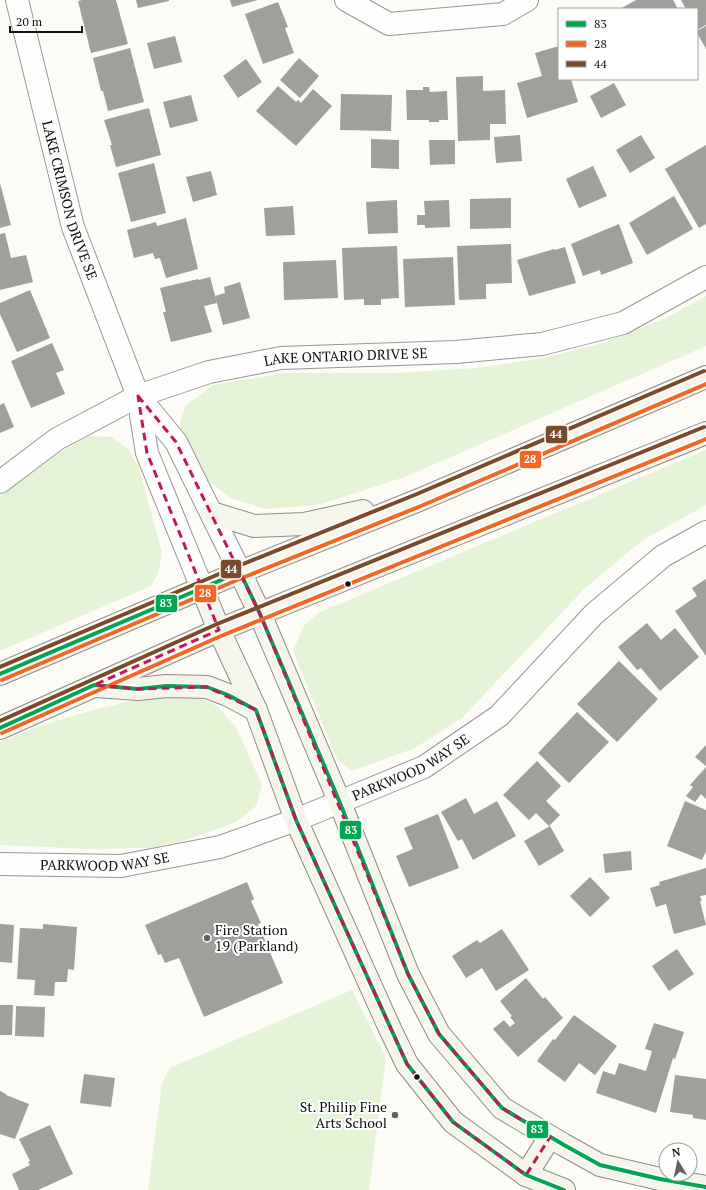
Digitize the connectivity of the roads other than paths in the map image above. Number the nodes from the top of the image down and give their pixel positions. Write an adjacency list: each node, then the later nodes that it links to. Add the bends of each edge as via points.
1 (6, 0): 5 (street)
2 (17, 0): 8 (street, LAKE CRIMSON DRIVE SE, via 73,227)
3 (346, 0): 4 (street, via 389,24 502,14)
4 (527, 0)
5 (0, 1)
6 (706, 277): 8 (street, LAKE ONTARIO DRIVE SE, via 623,323 542,344 456,352 281,358 209,372)
7 (706, 377): 11 (main road)
8 (138, 396): 10 (street, LAKE ONTARIO DRIVE SE, via 57,439); 12 (street, LAKE CRIMSON DRIVE SE, via 176,442); 15 (street, LAKE CRIMSON DRIVE SE, via 147,453)
9 (706, 433): 16 (main road)
10 (0, 482)
11 (419, 500): 12 (main road, via 304,524 254,526); 14 (main road)
12 (212, 513): 14 (street, LAKE CRIMSON DRIVE SE)
13 (706, 532): 22 (street, PARKWOOD WAY SE, via 663,556 594,614 499,716 424,767)
14 (240, 572): 15 (main road); 16 (main road)
15 (202, 588): 17 (main road); 18 (main road)
16 (260, 614): 17 (main road); 22 (main road)
17 (220, 630): 19 (main road); 20 (main road)
18 (0, 674)
19 (94, 685): 20 (main road, via 138,689 166,686 207,687); 21 (main road)
20 (256, 710): 23 (main road)
21 (0, 728)
22 (340, 803): 23 (street, PARKWOOD WAY SE); 25 (main road, via 408,974 439,1034 502,1108)
23 (296, 820): 24 (street, PARKWOOD WAY SE, via 220,847 121,866); 26 (main road, via 407,1064 453,1122)
24 (0, 864)
25 (550, 1137): 26 (main road); 27 (main road, via 600,1165)
26 (526, 1175): 28 (main road)
27 (699, 1188)
28 (564, 1190)

